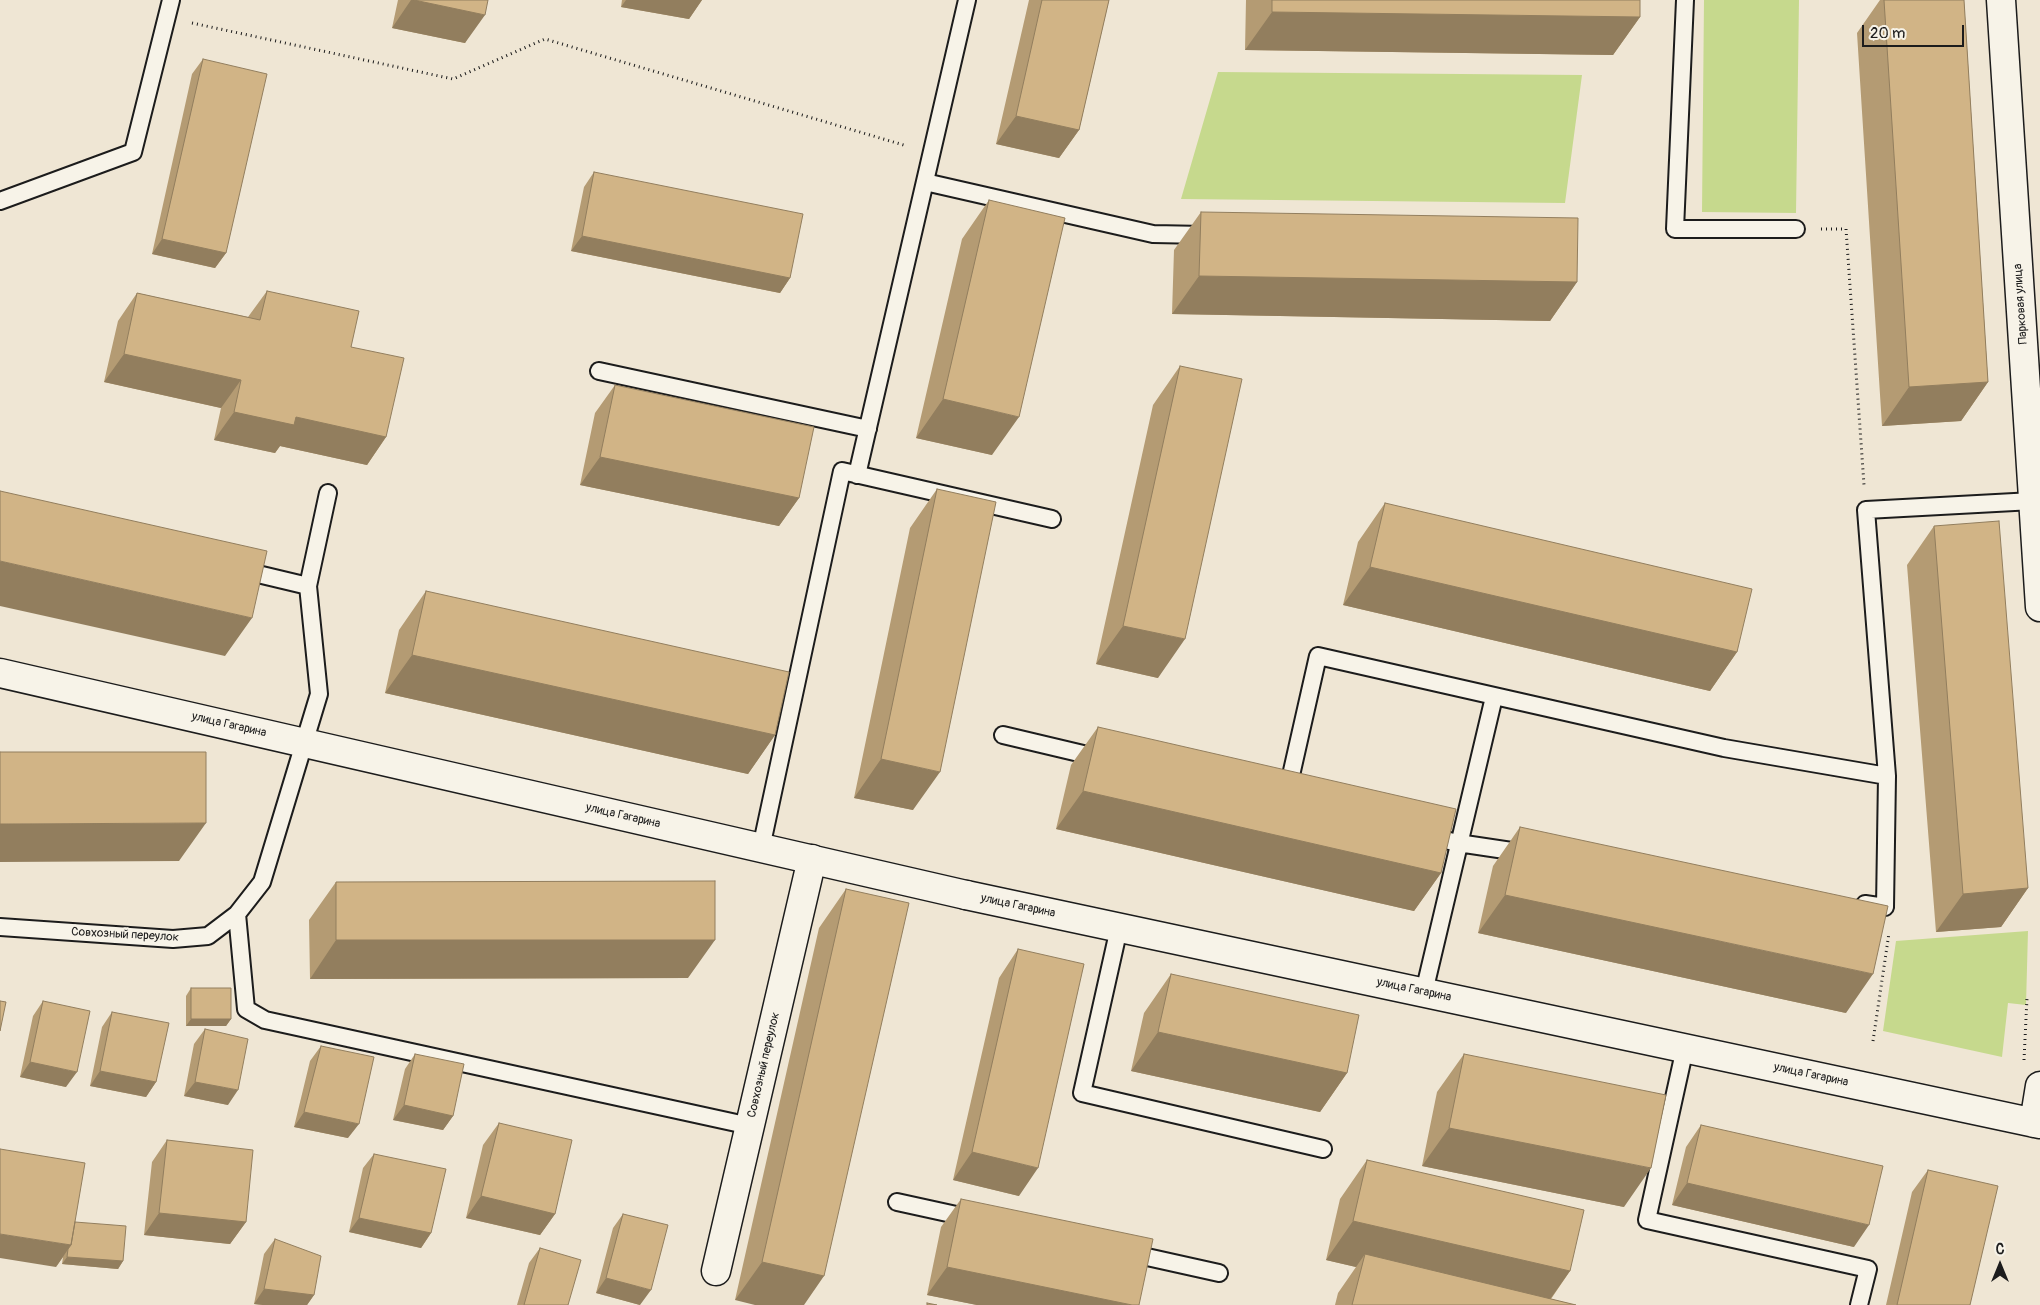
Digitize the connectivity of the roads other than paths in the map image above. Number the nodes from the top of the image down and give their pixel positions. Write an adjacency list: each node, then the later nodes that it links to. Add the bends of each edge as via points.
1 (171, 0): 6 (lane, via 133,152)
2 (967, 0): 5 (lane)
3 (1685, 0): 7 (lane, via 1676,229)
4 (2001, 0): 13 (street, Парковая улица)
5 (925, 182): 8 (lane, via 1154,234); 10 (lane)
6 (0, 201)
7 (1796, 229)
8 (1223, 235)
9 (599, 371): 10 (lane)
10 (868, 429): 11 (lane)
11 (857, 474): 14 (lane); 27 (lane, via 842,471)
12 (328, 493): 16 (lane, Совхозный переулок)
13 (2033, 500): 17 (street, Парковая улица); 23 (lane, via 1866,510)
14 (1052, 519)
15 (226, 567): 16 (lane)
16 (308, 586): 21 (lane, Совхозный переулок, via 319,694)
17 (2040, 607)
18 (0, 674): 21 (street, улица Гагарина)
19 (1494, 697): 23 (lane, via 1724,748); 24 (lane, via 1318,656); 26 (lane)
20 (1003, 734): 22 (lane)
21 (304, 742): 27 (street, улица Гагарина); 31 (lane, Совхозный переулок, via 262,882)
22 (1114, 761)
23 (1888, 776): 30 (lane, via 1885,907)
24 (1285, 802)
25 (1410, 832): 26 (lane)
26 (1458, 843): 28 (lane); 34 (lane)
27 (761, 848): 29 (street, улица Гагарина)
28 (1546, 856)
29 (812, 859): 33 (street, улица Гагарина); 38 (street, Совхозный переулок)
30 (1846, 902)
31 (237, 914): 32 (lane, Совхозный переулок, via 208,936 173,939); 38 (lane, via 246,1009 265,1020)
32 (0, 927)
33 (1119, 928): 34 (street, улица Гагарина); 39 (lane, via 1082,1093)
34 (1424, 992): 35 (street, улица Гагарина)
35 (1686, 1048): 37 (street, улица Гагарина); 45 (lane, via 1647,1220 1868,1269)
36 (2040, 1086): 37 (street)
37 (2037, 1123)
38 (750, 1126): 43 (street, Совхозный переулок)
39 (1323, 1149)
40 (897, 1202): 41 (lane)
41 (981, 1221)
42 (1114, 1250): 44 (lane)
43 (716, 1272)
44 (1219, 1273)
45 (1859, 1305)

